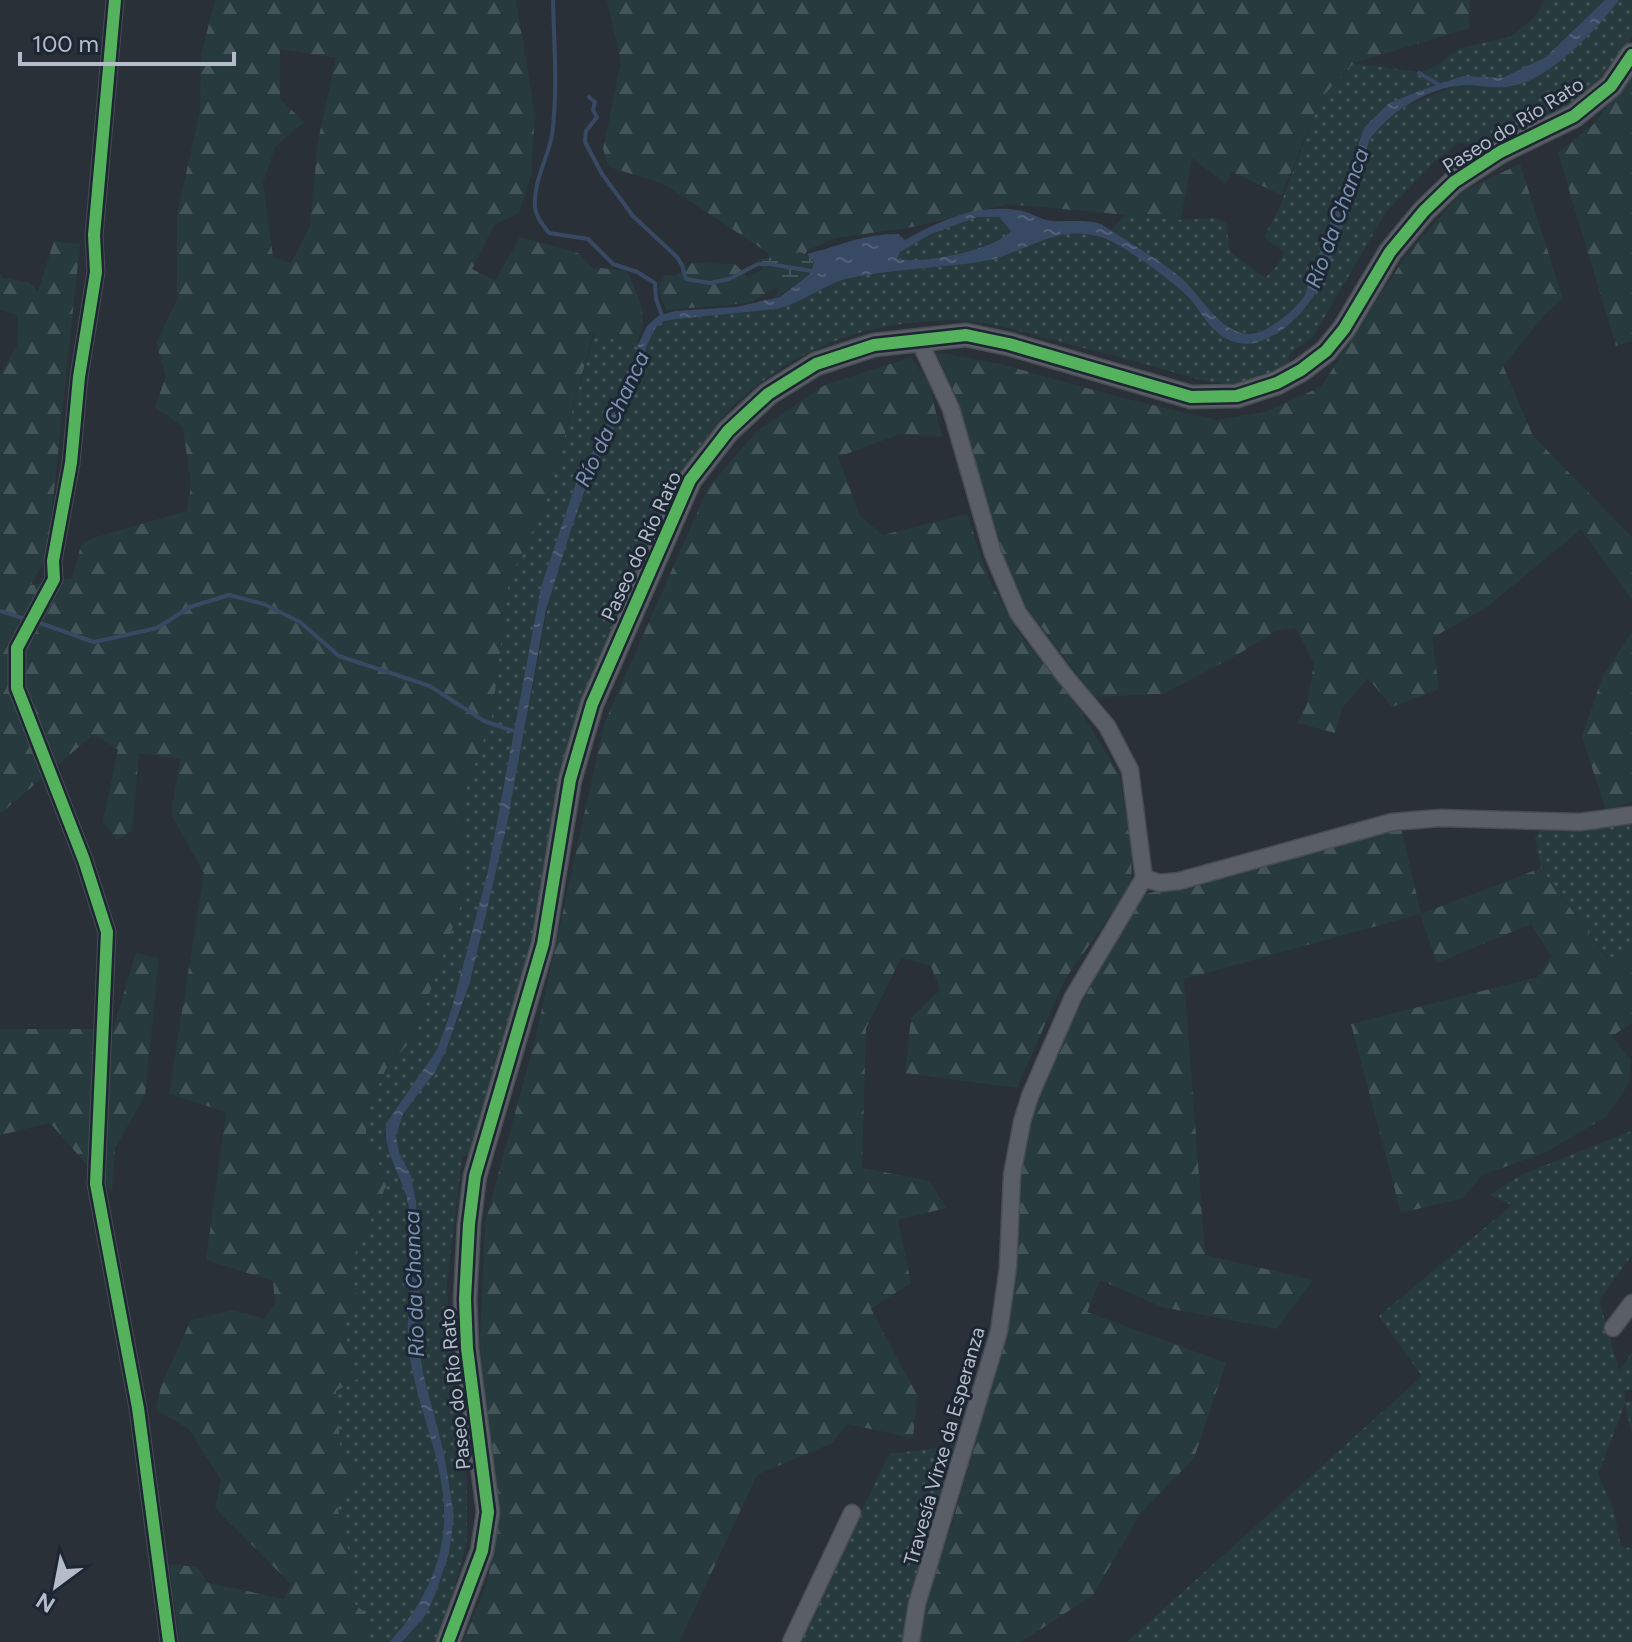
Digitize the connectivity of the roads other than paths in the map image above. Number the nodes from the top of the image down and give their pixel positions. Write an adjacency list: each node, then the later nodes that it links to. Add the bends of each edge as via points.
1 (115, 0): 9 (street, via 94,235 96,272 71,463 54,579 17,648 17,688 107,932 96,1184 138,1408)
2 (1632, 55): 3 (street, Paseo do Río Rato, via 1611,86 1574,116 1500,152 1454,182 1390,252 1326,351 1277,383 1237,396 1191,397 1009,344 966,335)
3 (918, 338): 5 (street, via 951,409 993,554 1018,613 1107,726 1130,770); 10 (street, Paseo do Río Rato, via 874,345 816,364 768,394 728,431 690,480 592,704 570,780 543,944 475,1176 465,1299 488,1512 482,1551)
4 (1632, 815): 5 (street, via 1580,822 1392,822 1179,881)
5 (1144, 878): 12 (street, Travesía Virxe da Esperanza, via 1073,997 1022,1122 1012,1175 999,1331 917,1604)
6 (1632, 1303): 7 (street)
7 (1613, 1328)
8 (852, 1513): 11 (street)
9 (169, 1642)
10 (448, 1642)
11 (791, 1642)
12 (911, 1642)

